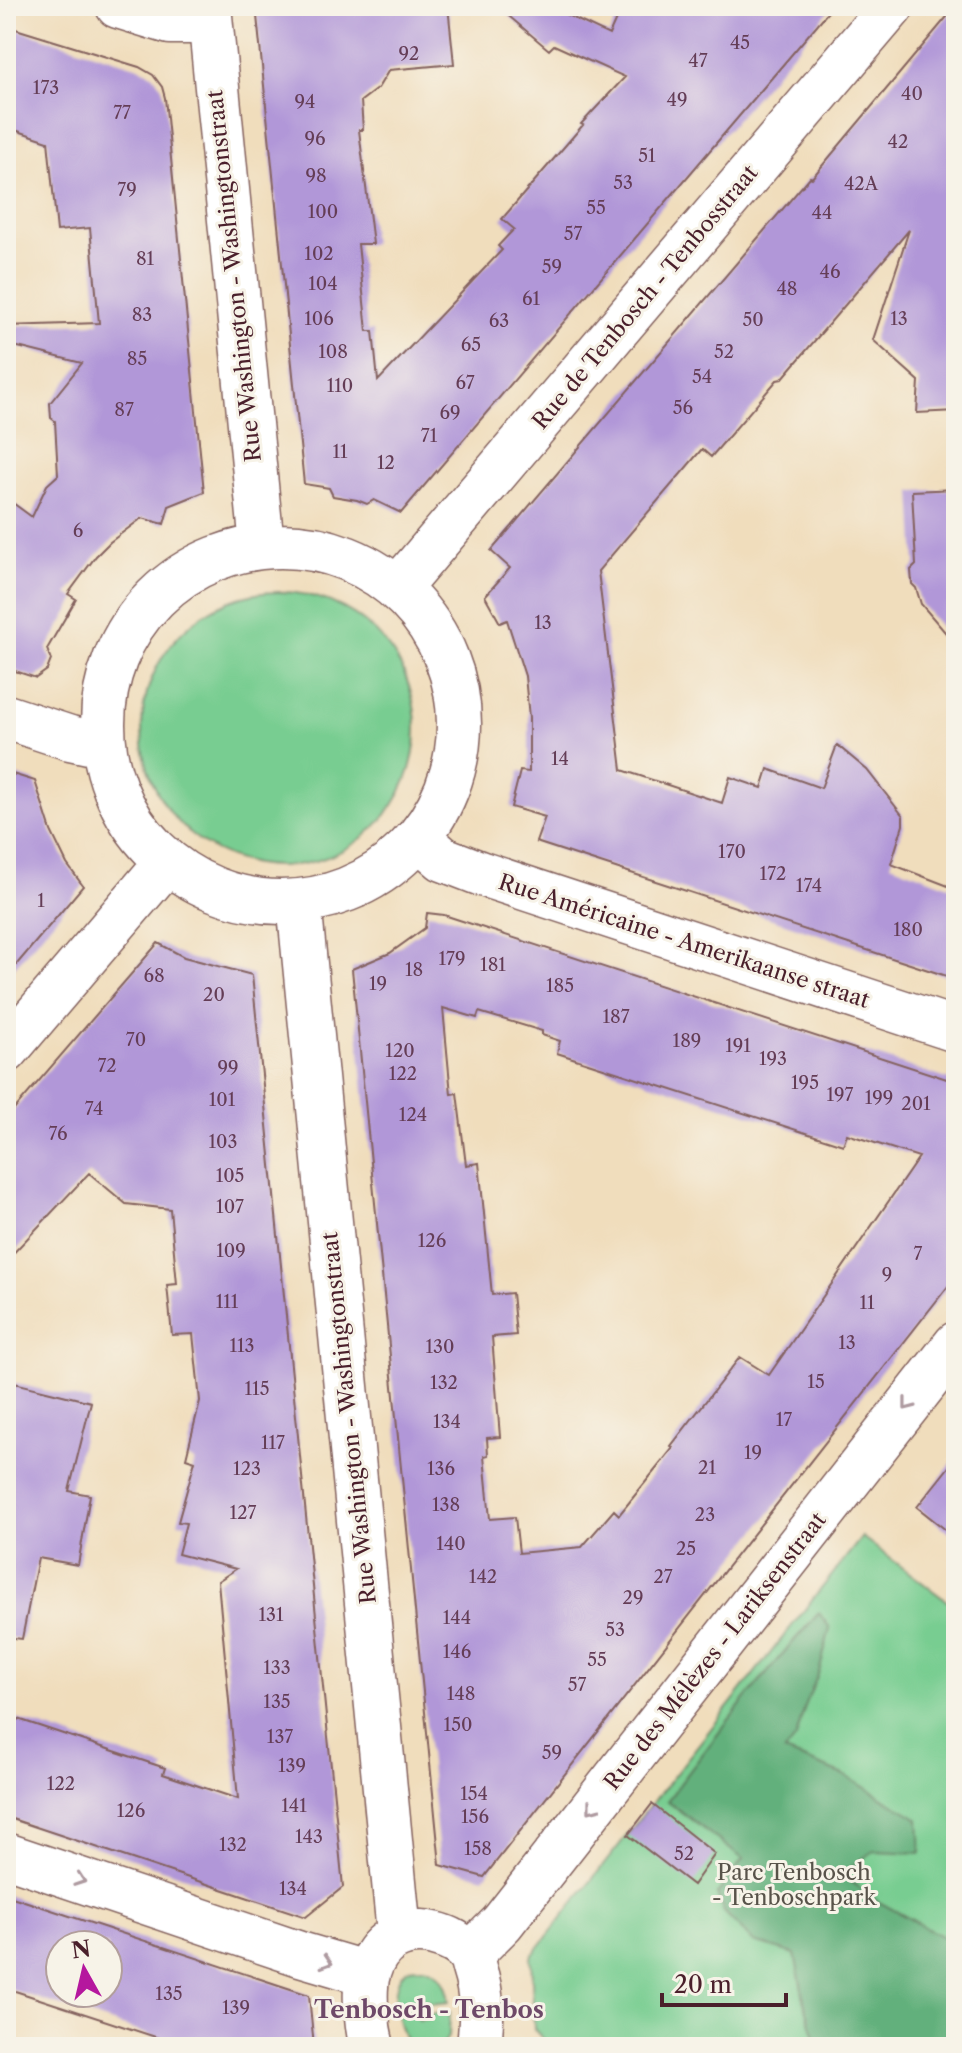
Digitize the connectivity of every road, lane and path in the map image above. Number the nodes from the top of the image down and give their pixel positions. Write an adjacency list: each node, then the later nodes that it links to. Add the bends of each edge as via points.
1 (118, 6): 3 (street, via 170,22)
2 (892, 6): 5 (street, Rue de Tenbosch - Tenbosstraat)
3 (209, 14): 4 (street, Rue Washington - Washingtonstraat)
4 (262, 546): 5 (street, via 335,553); 7 (street, via 186,572 155,597 129,629 112,665 103,705)
5 (398, 588): 8 (street, via 429,622 450,664 459,715 458,755 444,799)
6 (6, 717): 7 (street)
7 (103, 745): 9 (street, via 114,789 136,829)
8 (419, 838): 10 (street, via 385,869 358,884); 11 (street, Rue Américaine - Amerikaanse straat, via 443,859 482,874)
9 (167, 862): 10 (street, via 204,885 250,900); 12 (street)
10 (299, 902): 15 (street, Rue Washington - Washingtonstraat)
11 (956, 1030)
12 (6, 1051)
13 (956, 1344): 16 (street, Rue des Mélèzes - Lariksenstraat, one-way to 16, via 502,1923)
14 (6, 1855): 17 (street, one-way to 17)
15 (399, 1933): 16 (street, via 449,1938); 17 (street, via 379,1950)
16 (470, 1955): 19 (street, via 483,2012)
17 (368, 1974): 18 (street)
18 (372, 2047)
19 (479, 2047)

